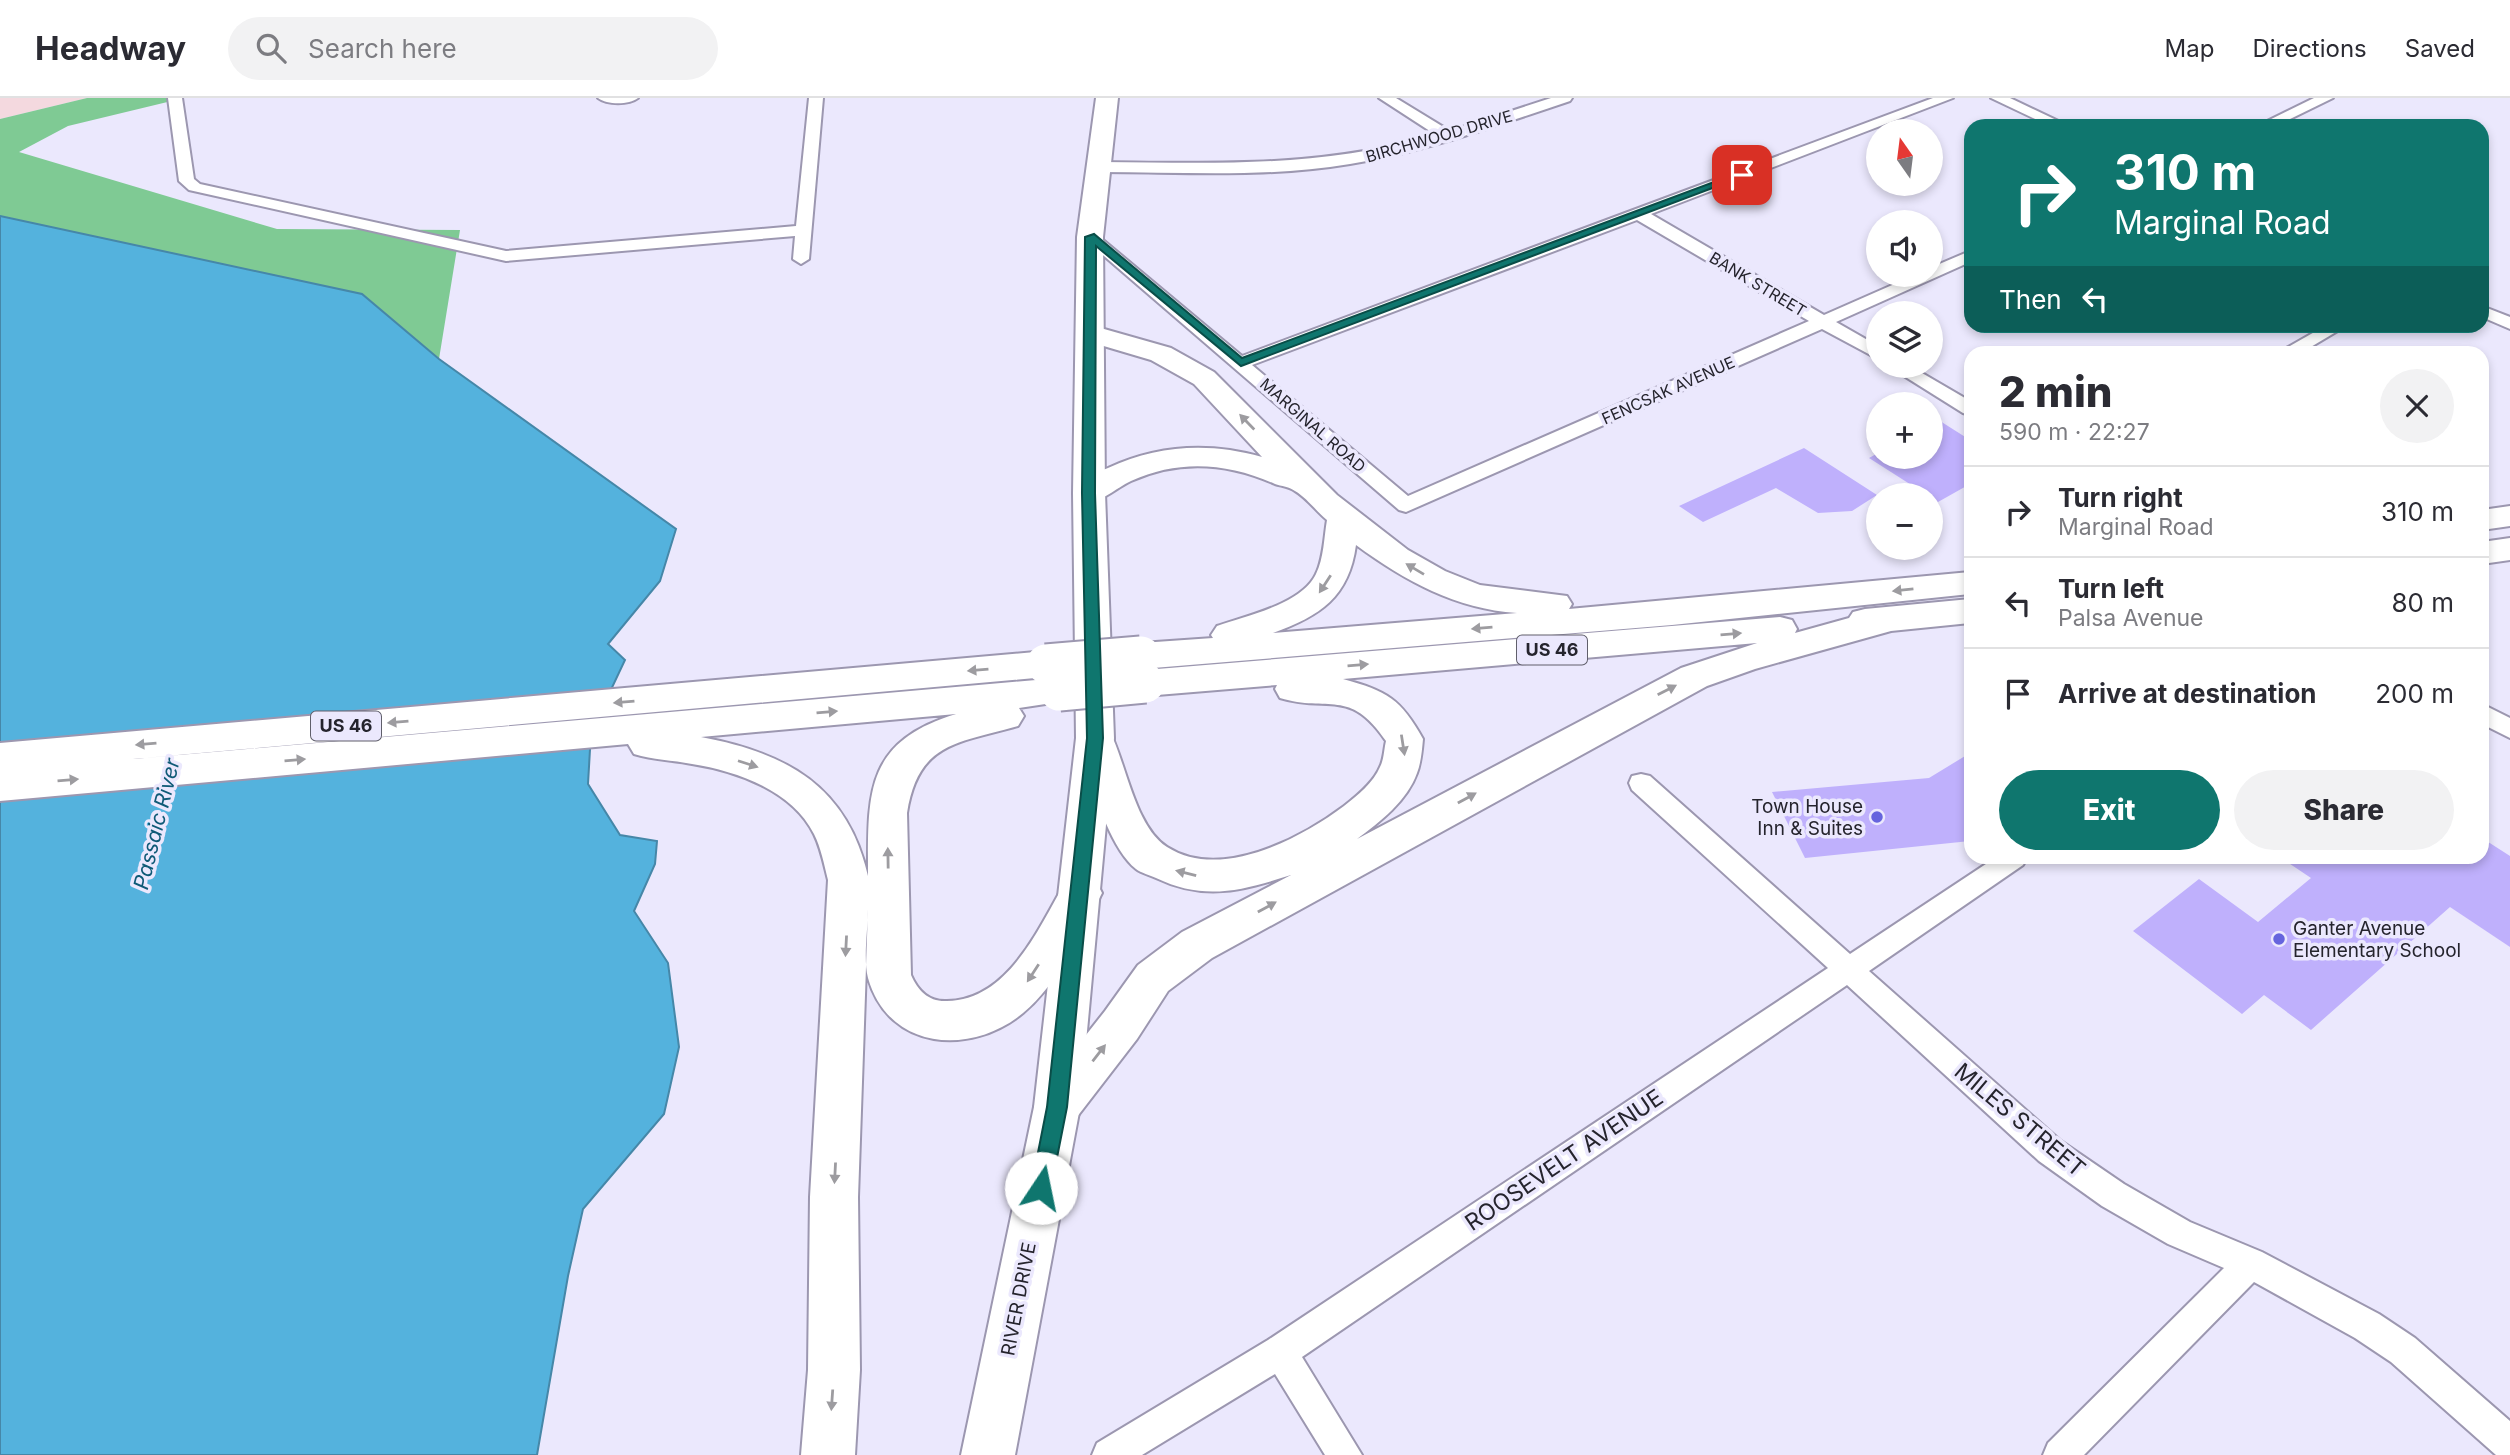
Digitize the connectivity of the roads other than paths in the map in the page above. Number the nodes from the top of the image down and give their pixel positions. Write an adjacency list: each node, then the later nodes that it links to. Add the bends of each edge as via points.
1 (175, 98): 16 (street, via 187,181 195,187 486,253 506,256)
2 (605, 98): 3 (street)
3 (631, 98)
4 (816, 98): 16 (street)
5 (1107, 98): 14 (main road, RIVER DRIVE)
6 (1386, 98): 13 (street)
7 (1565, 98): 13 (street, BIRCHWOOD DRIVE)
8 (1946, 98): 15 (street)
9 (1998, 98): 11 (street)
10 (2326, 98): 12 (street)
11 (2046, 119)
12 (2280, 119)
13 (1448, 136): 14 (street, BIRCHWOOD DRIVE, via 1319,164)
14 (1101, 167): 17 (main road, RIVER DRIVE)
15 (1639, 214): 23 (street, BANK STREET); 29 (street)
16 (804, 230): 18 (street)
17 (1090, 237): 25 (main road, RIVER DRIVE); 29 (street, MARGINAL ROAD)
18 (801, 259)
19 (1964, 259): 20 (street, FENCSAK AVENUE)
20 (1943, 268)
21 (1901, 287): 23 (street, FENCSAK AVENUE)
22 (2489, 314): 24 (street)
23 (1822, 322): 28 (street, BANK STREET); 34 (street, FENCSAK AVENUE)
24 (2510, 324)
25 (1090, 333): 32 (main road, one-way to 25, via 1204,378 1154,352); 33 (main road, RIVER DRIVE)
26 (2324, 333): 27 (street)
27 (2300, 346)
28 (1866, 347)
29 (1241, 363): 34 (street, MARGINAL ROAD)
30 (1917, 378): 31 (street)
31 (1964, 405)
32 (1312, 489): 33 (main road, via 1265,466 1197,456 1132,468); 36 (main road)
33 (1089, 493): 49 (main road, RIVER DRIVE)
34 (1406, 505)
35 (2510, 516): 37 (main road)
36 (1343, 519): 40 (main road, one-way to 36, via 1472,595 1428,577); 42 (main road, one-way to 42, via 1330,581 1312,600 1279,617)
37 (2489, 519)
38 (1964, 584): 40 (main road, US 46, one-way to 40)
39 (1964, 612): 41 (main road, US 46)
40 (1672, 613): 42 (main road, US 46, one-way to 42)
41 (1888, 619): 44 (main road, US 46, one-way to 41); 56 (main road, one-way to 41, via 1153,978 1197,945 1694,677 1738,660)
42 (1181, 652): 43 (main road, US 46)
43 (1143, 670): 44 (main road, US 46); 45 (main road, US 46, bridge)
44 (1216, 676): 49 (main road, one-way to 49, via 1269,690 1335,691 1379,706 1401,732 1405,757 1395,780 1348,827 1304,852 1231,875 1194,876 1164,866 1141,847)
45 (1053, 677): 47 (main road, US 46); 54 (main road, one-way to 45, via 1029,980 998,1008 964,1020 928,1020 913,1012 894,990 889,975 887,810 900,768 922,744 946,731 1028,712)
46 (2489, 717): 48 (street)
47 (687, 723): 50 (main road, US 46, one-way to 50); 52 (main road, US 46, one-way to 47); 60 (main road, one-way to 60, via 798,790 817,807 834,834 848,880)
48 (2510, 729)
49 (1095, 738): 54 (main road, RIVER DRIVE)
50 (0, 757)
51 (1641, 783): 55 (street, MILES STREET)
52 (0, 786)
53 (2005, 864): 55 (street, ROOSEVELT AVENUE)
54 (1080, 893): 56 (main road, RIVER DRIVE)
55 (1848, 969): 57 (street, MILES STREET, via 2050,1151 2179,1233); 58 (street, ROOSEVELT AVENUE)
56 (1057, 1107): 61 (main road, RIVER DRIVE)
57 (2251, 1263): 59 (street, MILES STREET, via 2403,1350); 64 (street)
58 (1280, 1352): 62 (street, ROOSEVELT AVENUE); 63 (street)
59 (2510, 1444)
60 (828, 1455)
61 (988, 1455)
62 (1109, 1455)
63 (1345, 1455)
64 (2060, 1455)

